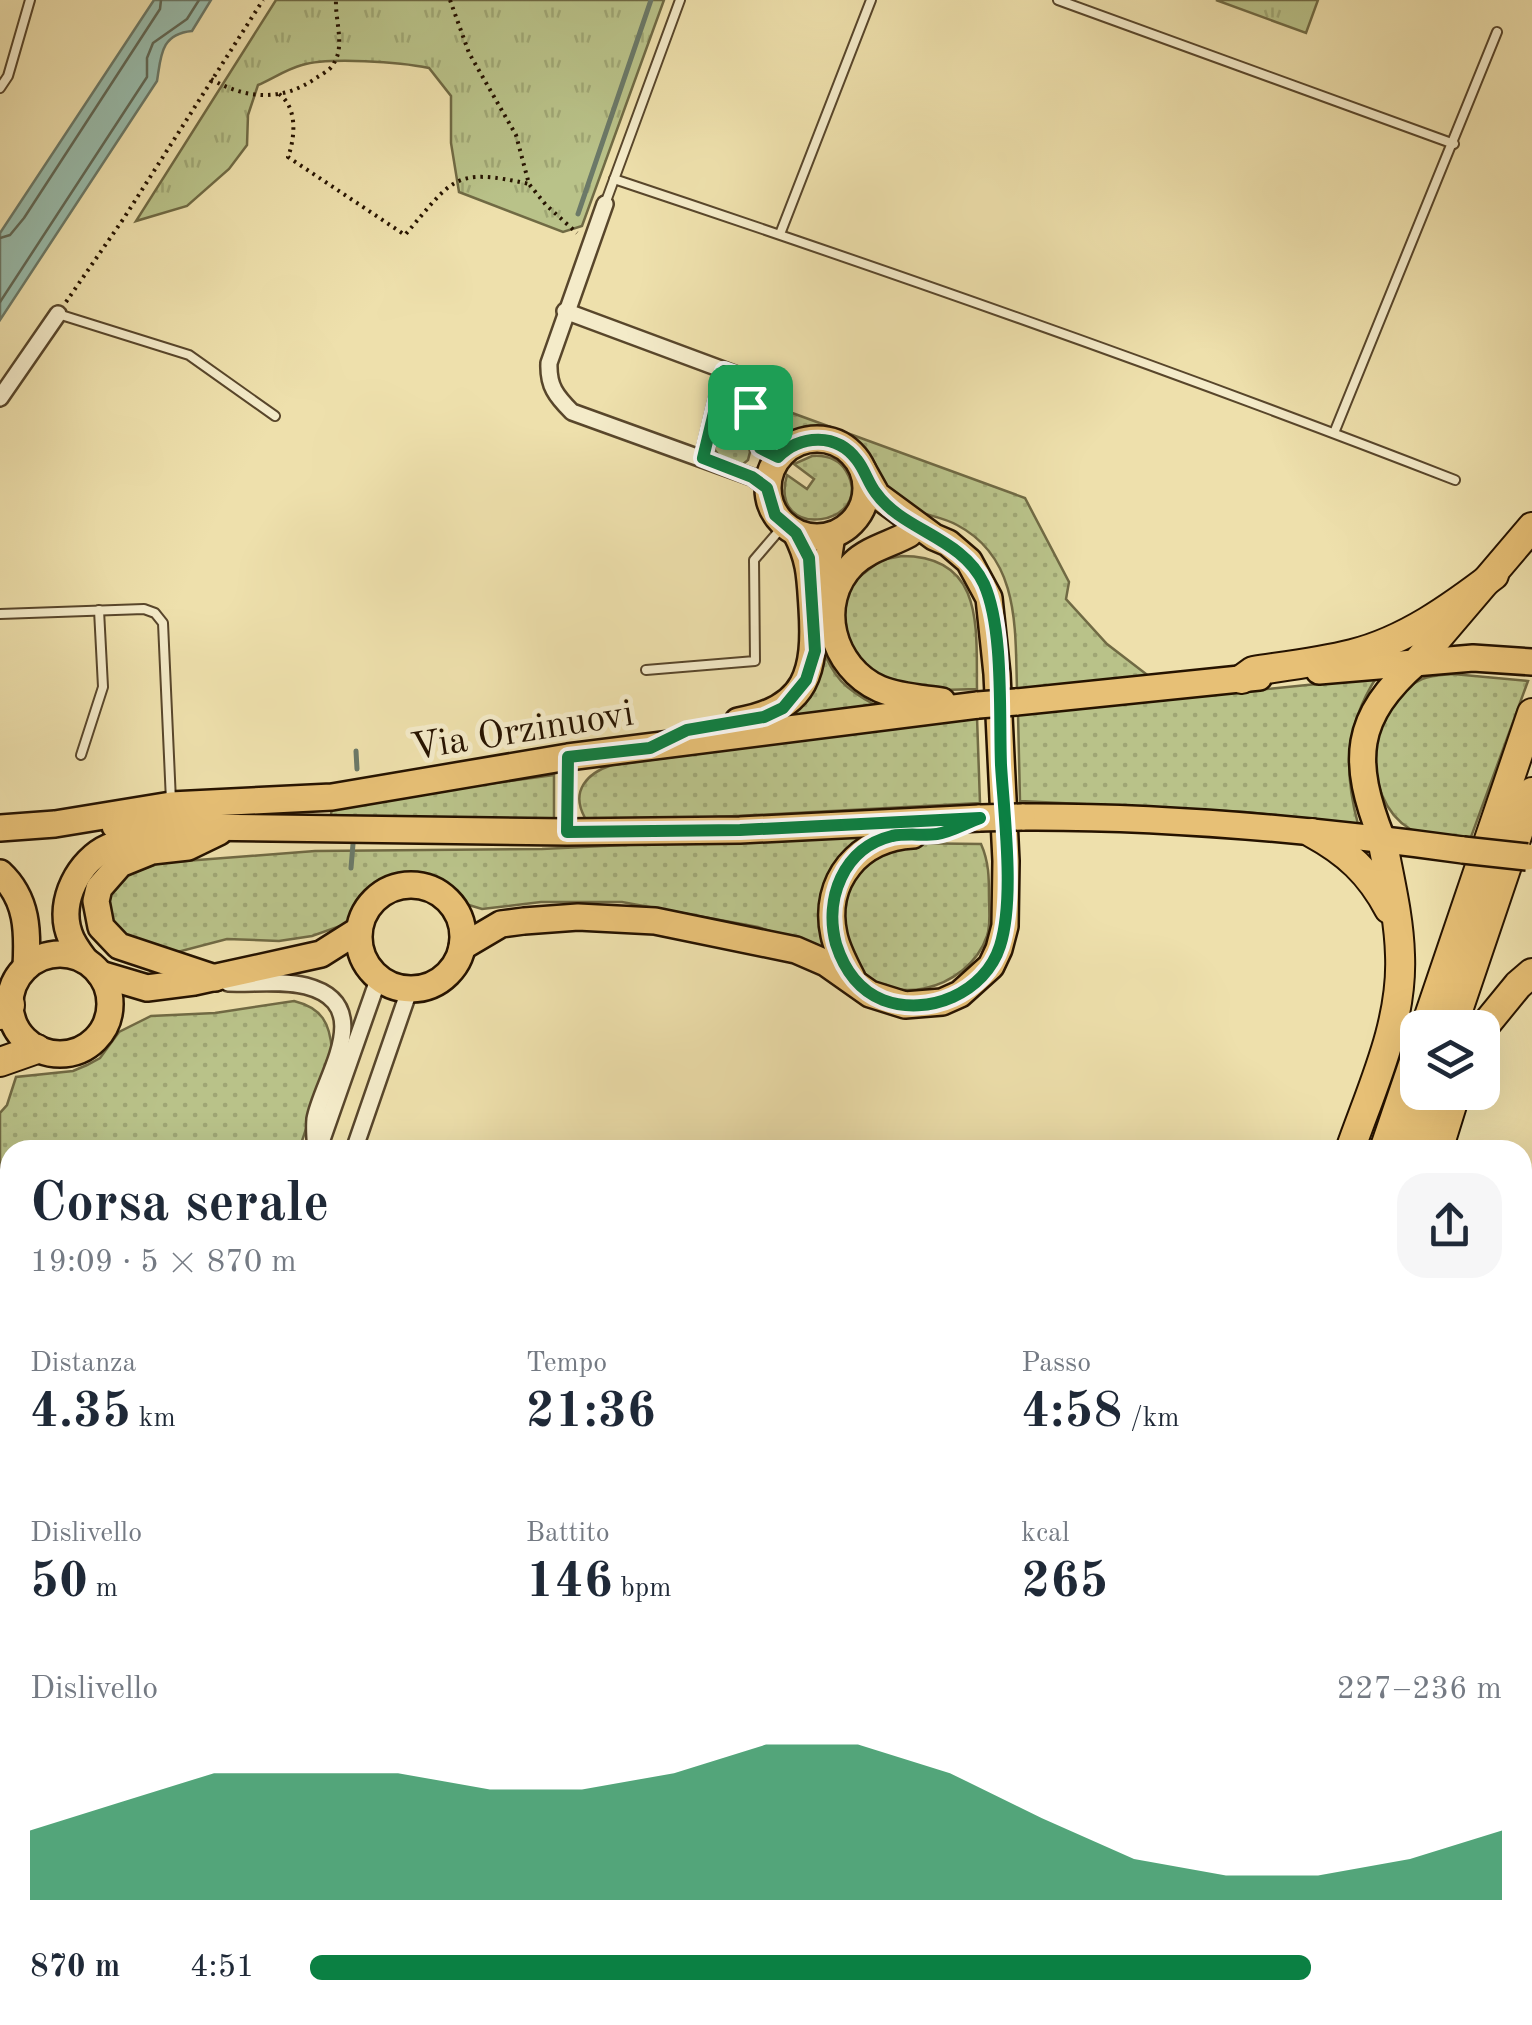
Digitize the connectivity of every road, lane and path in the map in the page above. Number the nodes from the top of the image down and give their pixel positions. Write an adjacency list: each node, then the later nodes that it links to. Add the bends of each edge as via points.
1 (30, 0): 10 (lane)
2 (263, 0): 9 (path)
3 (336, 0): 11 (path, via 340,44 334,66)
4 (450, 0): 14 (path, via 469,53 516,135)
5 (680, 0): 13 (lane)
6 (1058, 0): 12 (lane)
7 (867, 1): 16 (lane)
8 (1497, 32): 12 (lane)
9 (210, 79): 11 (path, via 245,94); 19 (path)
10 (0, 88)
11 (279, 94): 14 (path, via 291,111 294,143 288,158 406,235 456,180 480,176)
12 (1454, 144): 23 (lane)
13 (614, 180): 15 (lane); 16 (lane)
14 (529, 184): 17 (path)
15 (605, 204): 17 (street)
16 (780, 234): 23 (lane)
17 (591, 244): 18 (street)
18 (565, 311): 20 (street); 25 (street, via 549,363 554,395 572,412)
19 (58, 314): 21 (street); 22 (lane, via 190,355)
20 (724, 371): 24 (street, via 756,382 752,432 760,448); 25 (street)
21 (0, 398)
22 (274, 416)
23 (1334, 433): 27 (lane)
24 (778, 457): 26 (main road, via 799,442 826,440 846,448); 28 (main road)
25 (703, 458): 28 (street)
26 (863, 470): 31 (main road, via 865,501); 32 (main road, via 877,496)
27 (1456, 480)
28 (767, 488): 30 (main road, via 772,510)
29 (1532, 527): 33 (highway)
30 (790, 529): 31 (main road, via 816,538); 39 (lane, via 754,560 754,661); 43 (main road, via 809,558 815,651 797,694 764,717 687,730)
31 (841, 530): 32 (main road); 35 (main road, via 826,574)
32 (921, 535): 35 (main road, via 854,563); 67 (main road, via 948,543 969,562 994,620 1005,926 991,966 942,1002 887,1002)
33 (1494, 574): 37 (highway); 40 (highway, via 1397,637 1356,654 1253,671)
34 (99, 610): 36 (lane); 44 (lane, via 103,687); 47 (lane, via 144,609 163,623)
35 (831, 610): 41 (main road, via 840,652 863,679 900,695)
36 (0, 614)
37 (1418, 661): 38 (main road, Via Orzinuovi); 40 (main road, Via Orzinuovi); 54 (main road, via 1377,704 1363,745 1364,788)
38 (1532, 662)
39 (646, 670)
40 (1242, 679): 41 (main road, Via Orzinuovi, bridge)
41 (975, 706): 43 (main road, Via Orzinuovi)
42 (1532, 713): 72 (highway)
43 (650, 748): 45 (main road, Via Orzinuovi)
44 (81, 756)
45 (568, 757): 47 (main road, Via Orzinuovi, via 332,797); 52 (path)
46 (1532, 792): 73 (highway)
47 (172, 806): 49 (main road, Via Orzinuovi)
48 (980, 818): 52 (main road, Via Orzinuovi); 53 (main road, Via Orzinuovi, bridge, via 1122,816); 67 (main road, via 940,834 876,842 848,865 832,913)
49 (56, 824): 50 (main road, Via Orzinuovi); 51 (main road, Via Orzinuovi)
50 (0, 828)
51 (224, 830): 52 (main road, Via Orzinuovi); 64 (main road, via 120,843 88,862 68,896 66,918 69,936); 68 (main road, via 120,864 96,901 100,928 119,946)
52 (567, 832)
53 (1312, 832): 54 (main road, Via Orzinuovi); 58 (highway, via 1354,860)
54 (1382, 839): 55 (main road, Via Orzinuovi, bridge); 58 (highway)
55 (1529, 858)
56 (0, 873): 63 (main road, via 26,918)
57 (457, 912): 59 (main road); 60 (main road, via 423,886 394,888 370,904); 61 (main road)
58 (1397, 923): 84 (highway, via 1396,1014)
59 (501, 924): 61 (main road); 67 (main road, via 578,917 655,922 796,950)
60 (359, 930): 62 (main road); 65 (main road)
61 (462, 948): 70 (main road, via 447,974)
62 (321, 954): 65 (main road); 68 (main road)
63 (26, 967): 64 (main road, via 54,954); 71 (main road)
64 (92, 967): 69 (main road); 75 (main road, via 107,988)
65 (373, 971): 70 (main road); 82 (street)
66 (1532, 972): 74 (highway)
67 (852, 979)
68 (205, 980): 69 (main road); 81 (street, via 294,984 333,1004 343,1039 315,1119)
69 (148, 988): 75 (main road)
70 (410, 988): 83 (street)
71 (5, 1010): 76 (main road)
72 (1431, 1010)
73 (1458, 1010)
74 (1497, 1010)
75 (108, 1018): 76 (main road, via 80,1050)
76 (37, 1048): 77 (highway)
77 (0, 1062)
78 (1400, 1103): 85 (highway)
79 (1424, 1110): 86 (highway)
80 (1450, 1110): 87 (highway)
81 (316, 1140)
82 (320, 1140)
83 (357, 1140)
84 (1353, 1140)
85 (1387, 1140)
86 (1415, 1140)
87 (1441, 1140)

